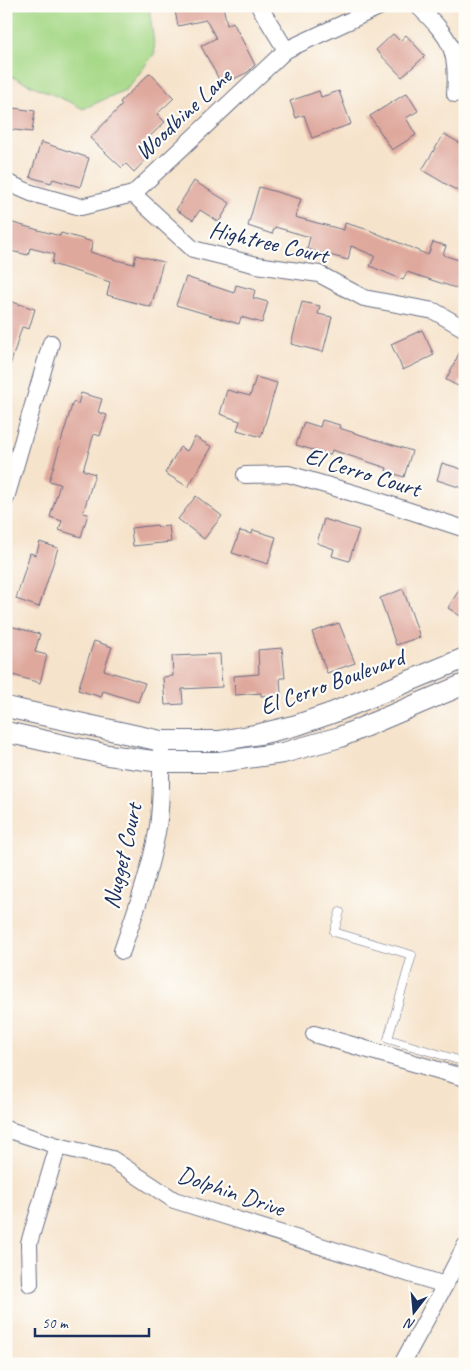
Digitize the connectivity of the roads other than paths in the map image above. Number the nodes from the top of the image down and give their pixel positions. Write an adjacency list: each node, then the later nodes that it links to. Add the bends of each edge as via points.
1 (259, 6): 4 (street)
2 (381, 6): 4 (street, Woodbine Lane)
3 (418, 6): 5 (street, via 449,40 457,75)
4 (286, 50): 7 (street, Woodbine Lane)
5 (455, 94)
6 (6, 182): 7 (street, Woodbine Lane, via 31,193 81,207)
7 (133, 194): 8 (street, Hightree Court, via 193,248 257,265 319,274 364,298 434,311)
8 (465, 328)
9 (51, 343): 11 (street)
10 (245, 475): 12 (street, El Cerro Court, via 288,474)
11 (6, 498)
12 (465, 529)
13 (465, 658): 17 (street, El Cerro Boulevard, via 297,725 219,741)
14 (465, 684): 18 (street, El Cerro Boulevard, via 340,737 283,753 219,762)
15 (6, 706): 17 (street, El Cerro Boulevard)
16 (6, 732): 18 (street, El Cerro Boulevard, via 108,755)
17 (161, 741): 18 (street, Nugget Court)
18 (161, 762): 20 (street, Nugget Court, via 157,832)
19 (340, 912): 22 (lane, via 334,932 412,955 388,1039)
20 (122, 951)
21 (314, 1034): 23 (street)
22 (465, 1062)
23 (465, 1078)
24 (6, 1129): 25 (street, Dolphin Drive)
25 (58, 1146): 27 (street, via 29,1243); 28 (street, Dolphin Drive, via 112,1159 174,1200)
26 (465, 1246): 28 (street)
27 (30, 1284)
28 (445, 1285): 29 (street)
29 (402, 1364)

